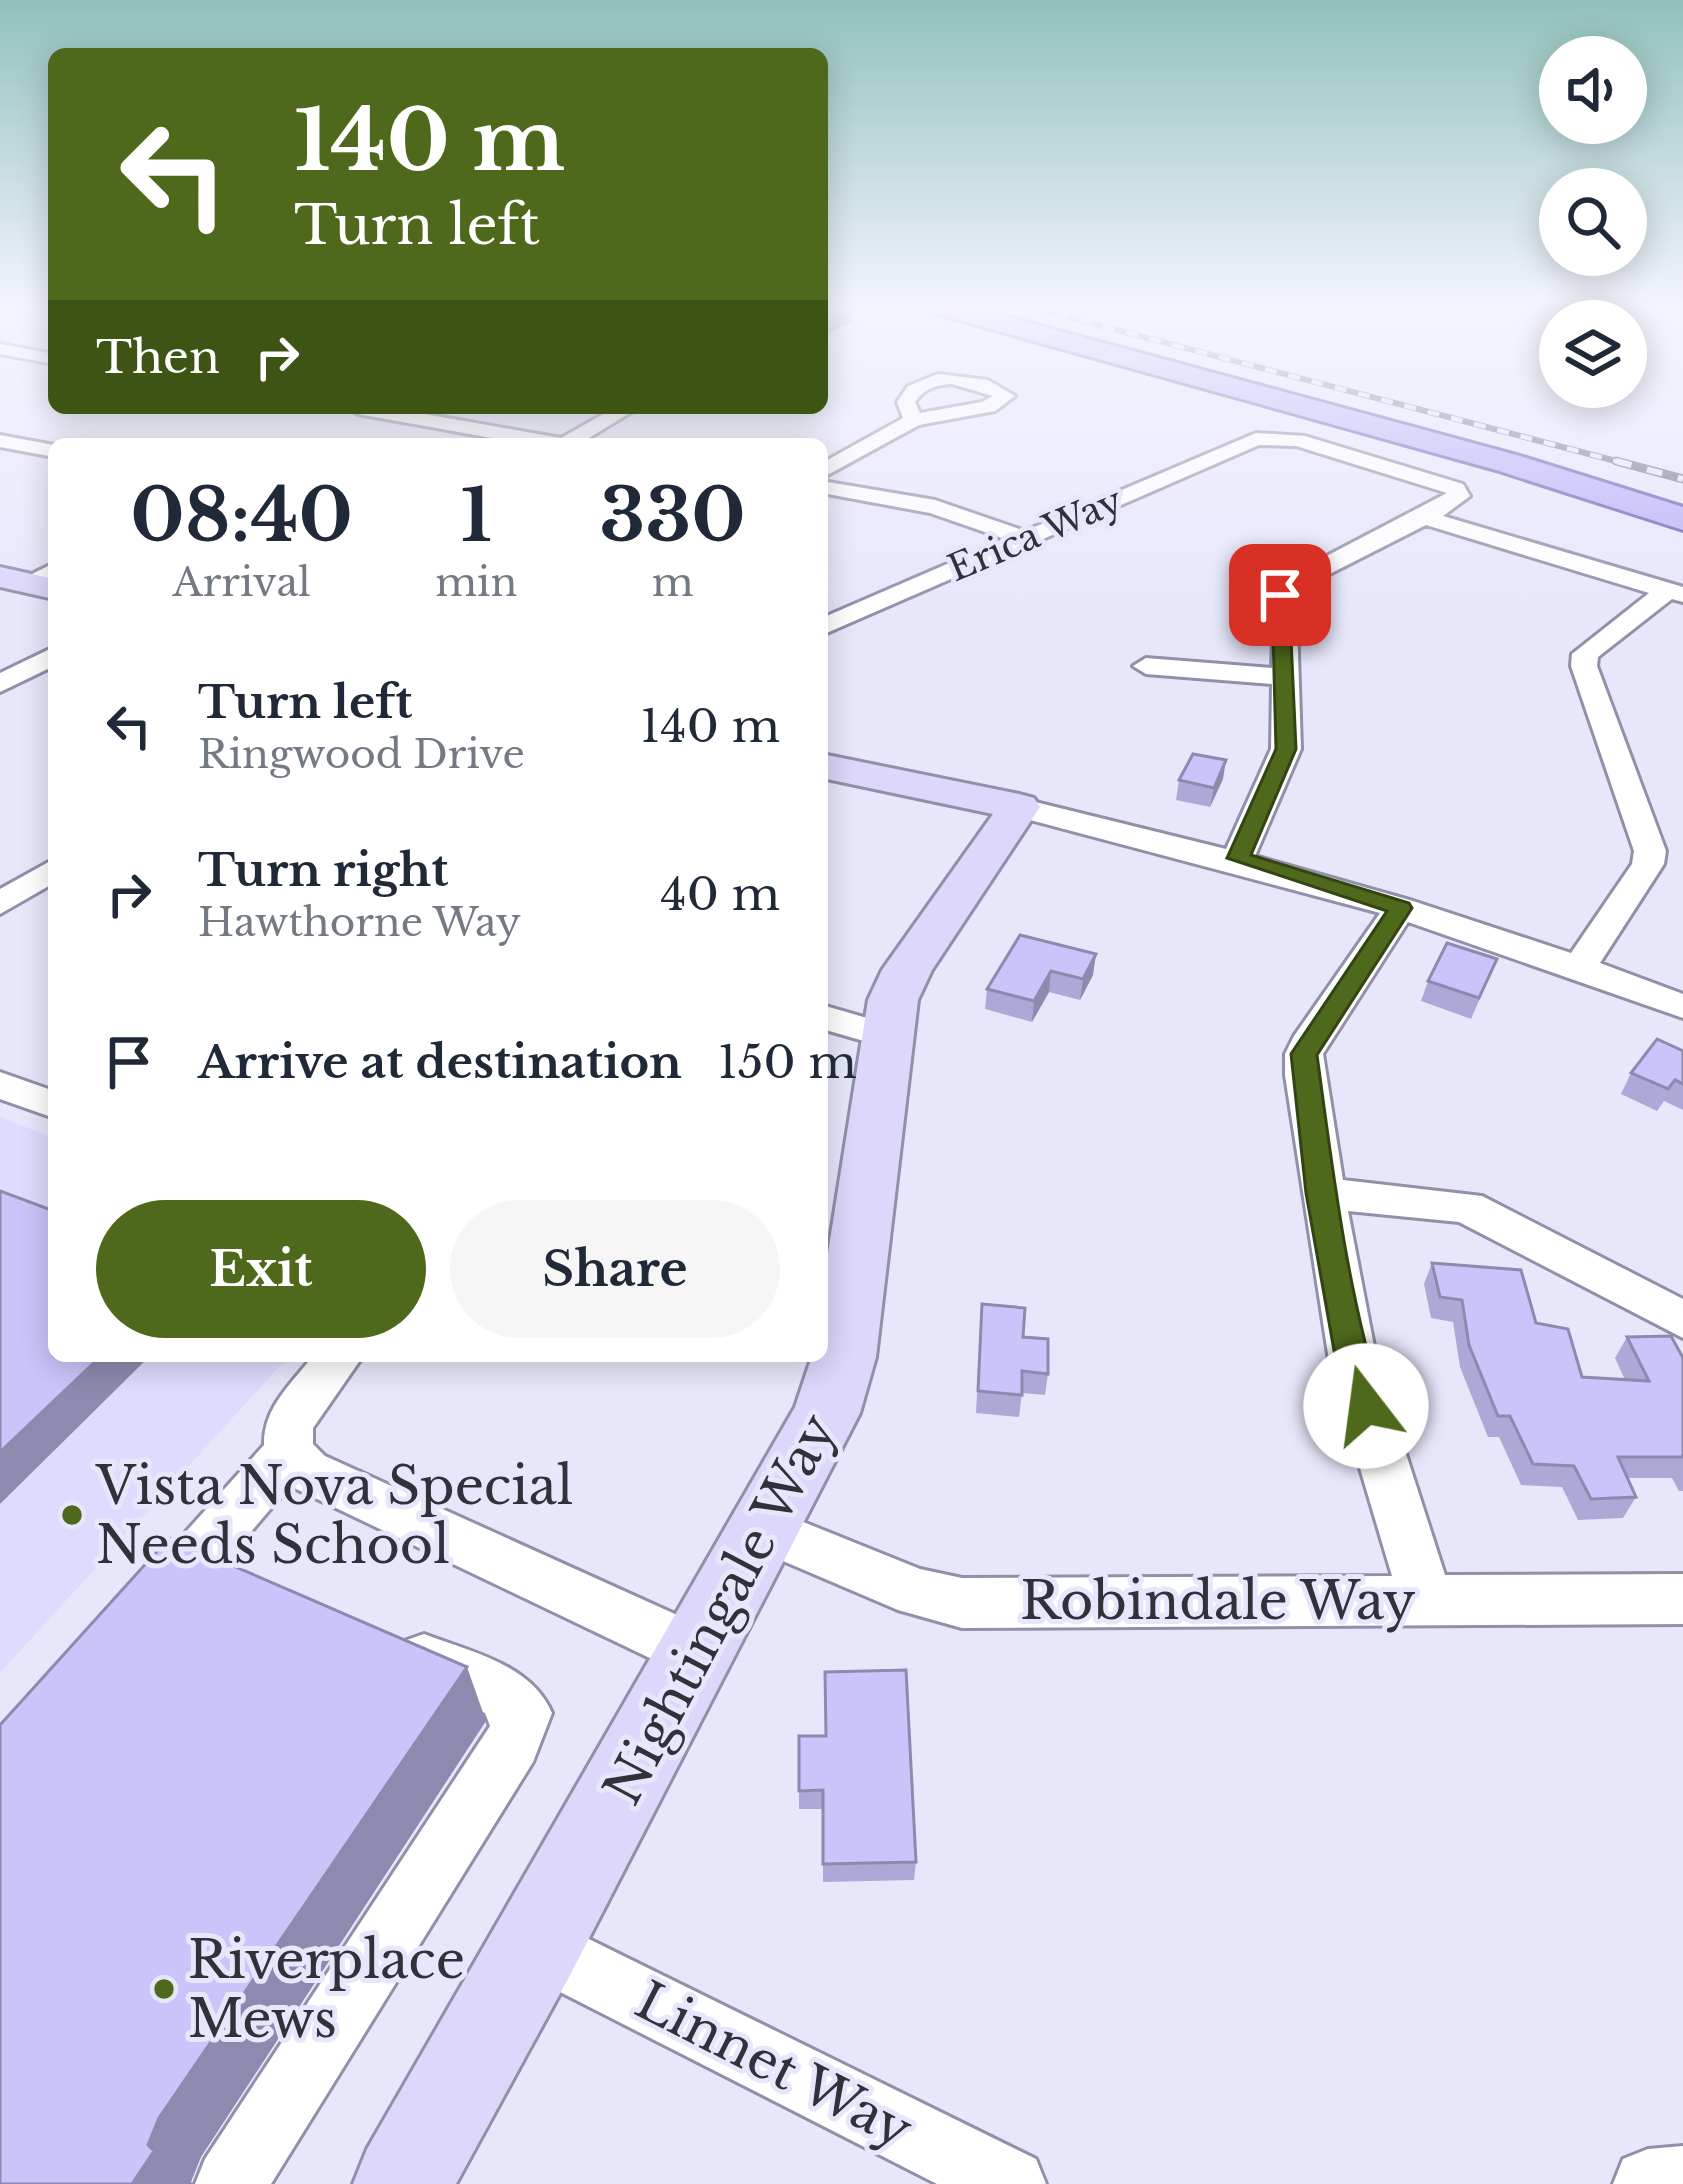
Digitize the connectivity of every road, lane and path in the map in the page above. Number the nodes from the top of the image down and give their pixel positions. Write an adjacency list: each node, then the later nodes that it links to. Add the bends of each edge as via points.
1 (1315, 410): 12 (main road)
2 (407, 414): 5 (street)
3 (617, 414): 6 (street)
4 (913, 420): 9 (street)
5 (532, 438)
6 (574, 438)
7 (0, 441): 8 (street)
8 (48, 450)
9 (828, 469)
10 (828, 488): 13 (street, via 934,507)
11 (1424, 517): 13 (street, Erica Way, via 1455,502 1456,489 1268,437); 14 (street); 18 (street, via 1284,588)
12 (1683, 519)
13 (1026, 539): 15 (street, Erica Way)
14 (1675, 593): 26 (street, via 1585,654 1650,851)
15 (828, 624)
16 (48, 658): 19 (street)
17 (1146, 666): 18 (street)
18 (1285, 677): 22 (street, via 1284,760)
19 (0, 684)
20 (828, 767): 21 (street)
21 (1019, 807): 22 (street); 28 (street, Nightingale Way, via 893,1000)
22 (1238, 858): 25 (street)
23 (48, 872): 24 (street)
24 (0, 904)
25 (1401, 908): 26 (street); 31 (street, via 1304,1054)
26 (1580, 967): 27 (street)
27 (1683, 1006)
28 (854, 1026): 35 (street, Nightingale Way, via 837,1389)
29 (0, 1085): 30 (street)
30 (48, 1103)
31 (1321, 1193): 32 (street, via 1467,1207); 39 (street, via 1354,1367)
32 (1683, 1320)
33 (335, 1362): 34 (street, via 288,1424)
34 (289, 1452): 36 (street); 42 (street, via 307,1471)
35 (766, 1530): 39 (street, Robindale Way, via 917,1593 962,1603); 42 (street, Nightingale Way)
36 (193, 1562): 37 (street); 40 (street)
37 (255, 1589)
38 (1683, 1599): 39 (street, Robindale Way)
39 (1426, 1600)
40 (128, 1634)
41 (380, 1642): 45 (street, via 506,1694 523,1713 513,1742)
42 (697, 1652): 43 (street, Nightingale Way)
43 (538, 1946): 46 (street, Nightingale Way); 47 (street, Linnet Way)
44 (1683, 2182): 48 (street)
45 (230, 2184)
46 (402, 2184)
47 (1011, 2184)
48 (1648, 2184)

